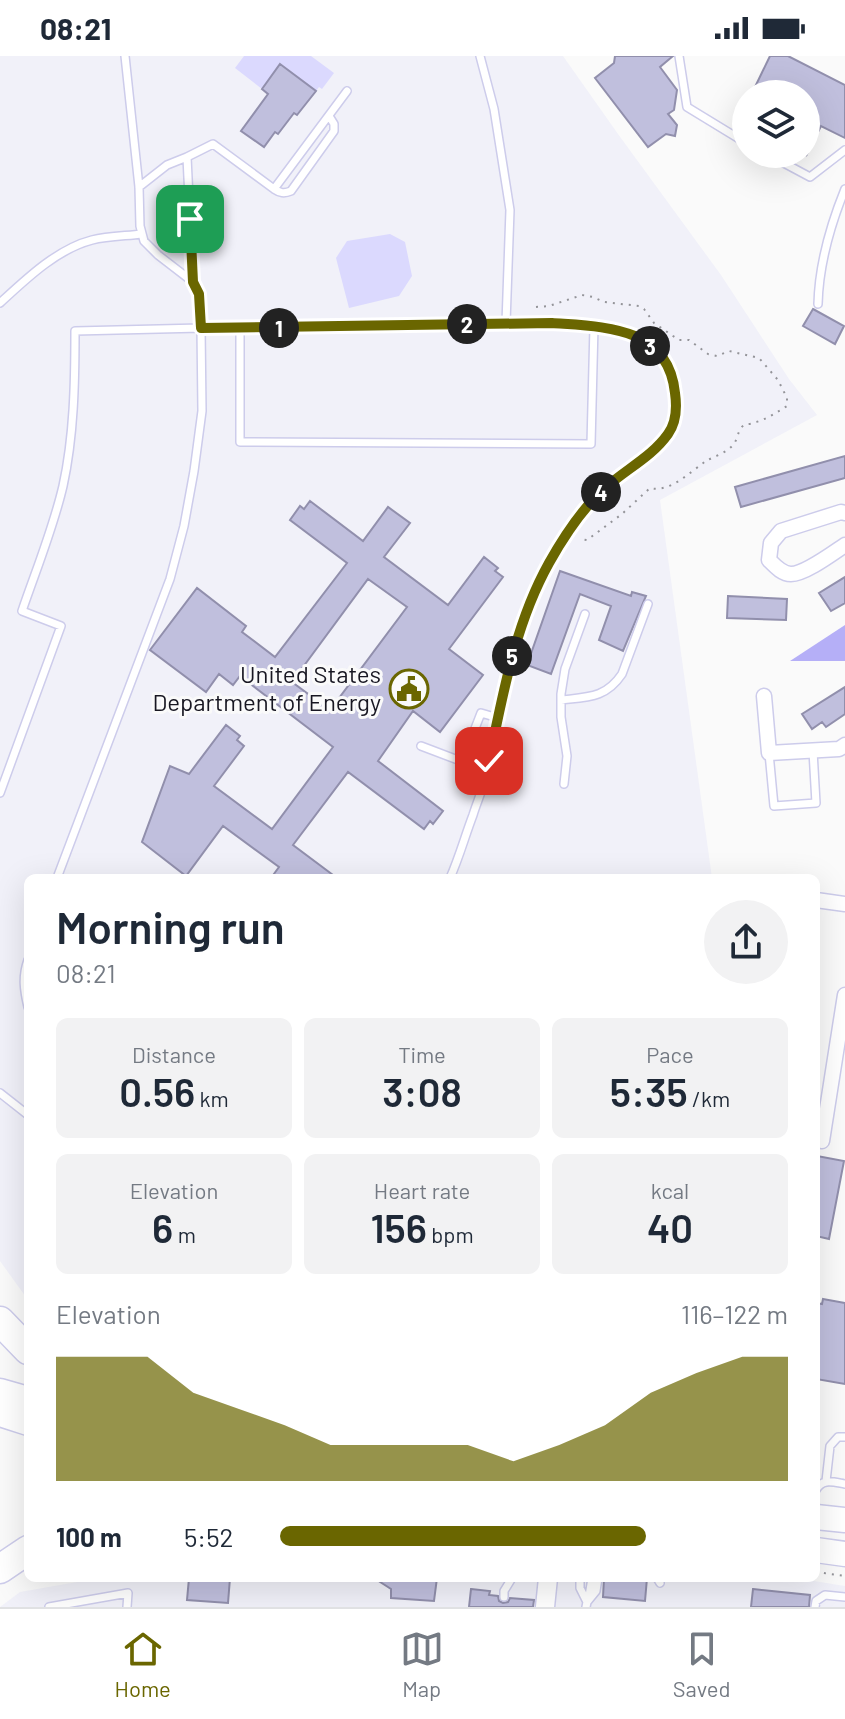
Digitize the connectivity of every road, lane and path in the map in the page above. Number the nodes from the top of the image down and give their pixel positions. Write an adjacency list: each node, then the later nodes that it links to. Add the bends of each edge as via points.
1 (125, 56): 10 (lane)
2 (480, 56): 17 (lane, via 510,210)
3 (679, 56): 6 (lane, via 687,107)
4 (347, 91): 5 (lane)
5 (329, 116): 11 (lane); 11 (lane, via 334,131 291,191)
6 (732, 134)
7 (845, 150): 9 (lane, via 810,177)
8 (187, 157): 10 (lane); 11 (lane, via 213,144); 14 (lane)
9 (793, 168)
10 (139, 187): 13 (lane)
11 (274, 189)
12 (845, 189): 16 (lane, via 822,264)
13 (142, 234): 14 (lane, via 158,255); 15 (lane, via 94,239 74,247)
14 (193, 282): 19 (lane)
15 (0, 303)
16 (818, 304)
17 (506, 323): 18 (lane); 20 (lane)
18 (594, 326): 20 (lane, via 591,444 240,442); 27 (lane, via 631,333 666,360 677,407 660,445 603,490 547,566 510,662)
19 (201, 328): 20 (lane); 35 (lane, via 75,331 63,483 22,611 61,626); 36 (lane, via 202,411 184,526 170,579)
20 (240, 328)
21 (845, 513): 22 (street, via 781,531 771,543 769,560 792,574)
22 (845, 545)
23 (648, 604): 26 (lane, via 616,683 598,695)
24 (585, 614): 26 (lane, via 565,669)
25 (764, 696): 31 (street)
26 (561, 700): 34 (lane)
27 (498, 718): 32 (lane, via 481,713); 33 (lane)
28 (845, 745): 30 (street)
29 (421, 746): 32 (lane)
30 (813, 751): 31 (street); 31 (lane, via 816,803 774,806)
31 (769, 753)
32 (462, 762): 33 (lane)
33 (487, 771): 37 (lane)
34 (564, 784)
35 (0, 793)
36 (59, 874)
37 (451, 874)
38 (820, 901): 39 (street)
39 (845, 904)
40 (24, 971): 41 (lane)
41 (24, 993)
42 (845, 995): 43 (street)
43 (838, 1087): 46 (street)
44 (0, 1093): 45 (lane)
45 (24, 1112)
46 (822, 1141)
47 (0, 1321): 48 (highway)
48 (24, 1346)
49 (0, 1391): 50 (main road)
50 (24, 1398)
51 (0, 1414): 52 (main road)
52 (24, 1422)
53 (845, 1437): 54 (lane, via 830,1446)
54 (826, 1481): 55 (lane); 56 (lane)
55 (820, 1484)
56 (845, 1484)
57 (820, 1517): 58 (main road)
58 (845, 1520)
59 (820, 1551): 61 (main road)
60 (24, 1553): 62 (highway)
61 (845, 1554)
62 (0, 1569)
63 (820, 1573): 64 (path)
64 (845, 1576)
65 (510, 1582): 70 (lane)
66 (548, 1582): 75 (street)
67 (580, 1582): 72 (lane)
68 (591, 1582): 72 (lane)
69 (597, 1582): 72 (lane)
70 (504, 1597)
71 (845, 1597): 76 (lane, via 825,1595)
72 (586, 1604)
73 (49, 1607): 74 (lane, via 128,1593)
74 (127, 1607)
75 (545, 1607)
76 (815, 1607)

